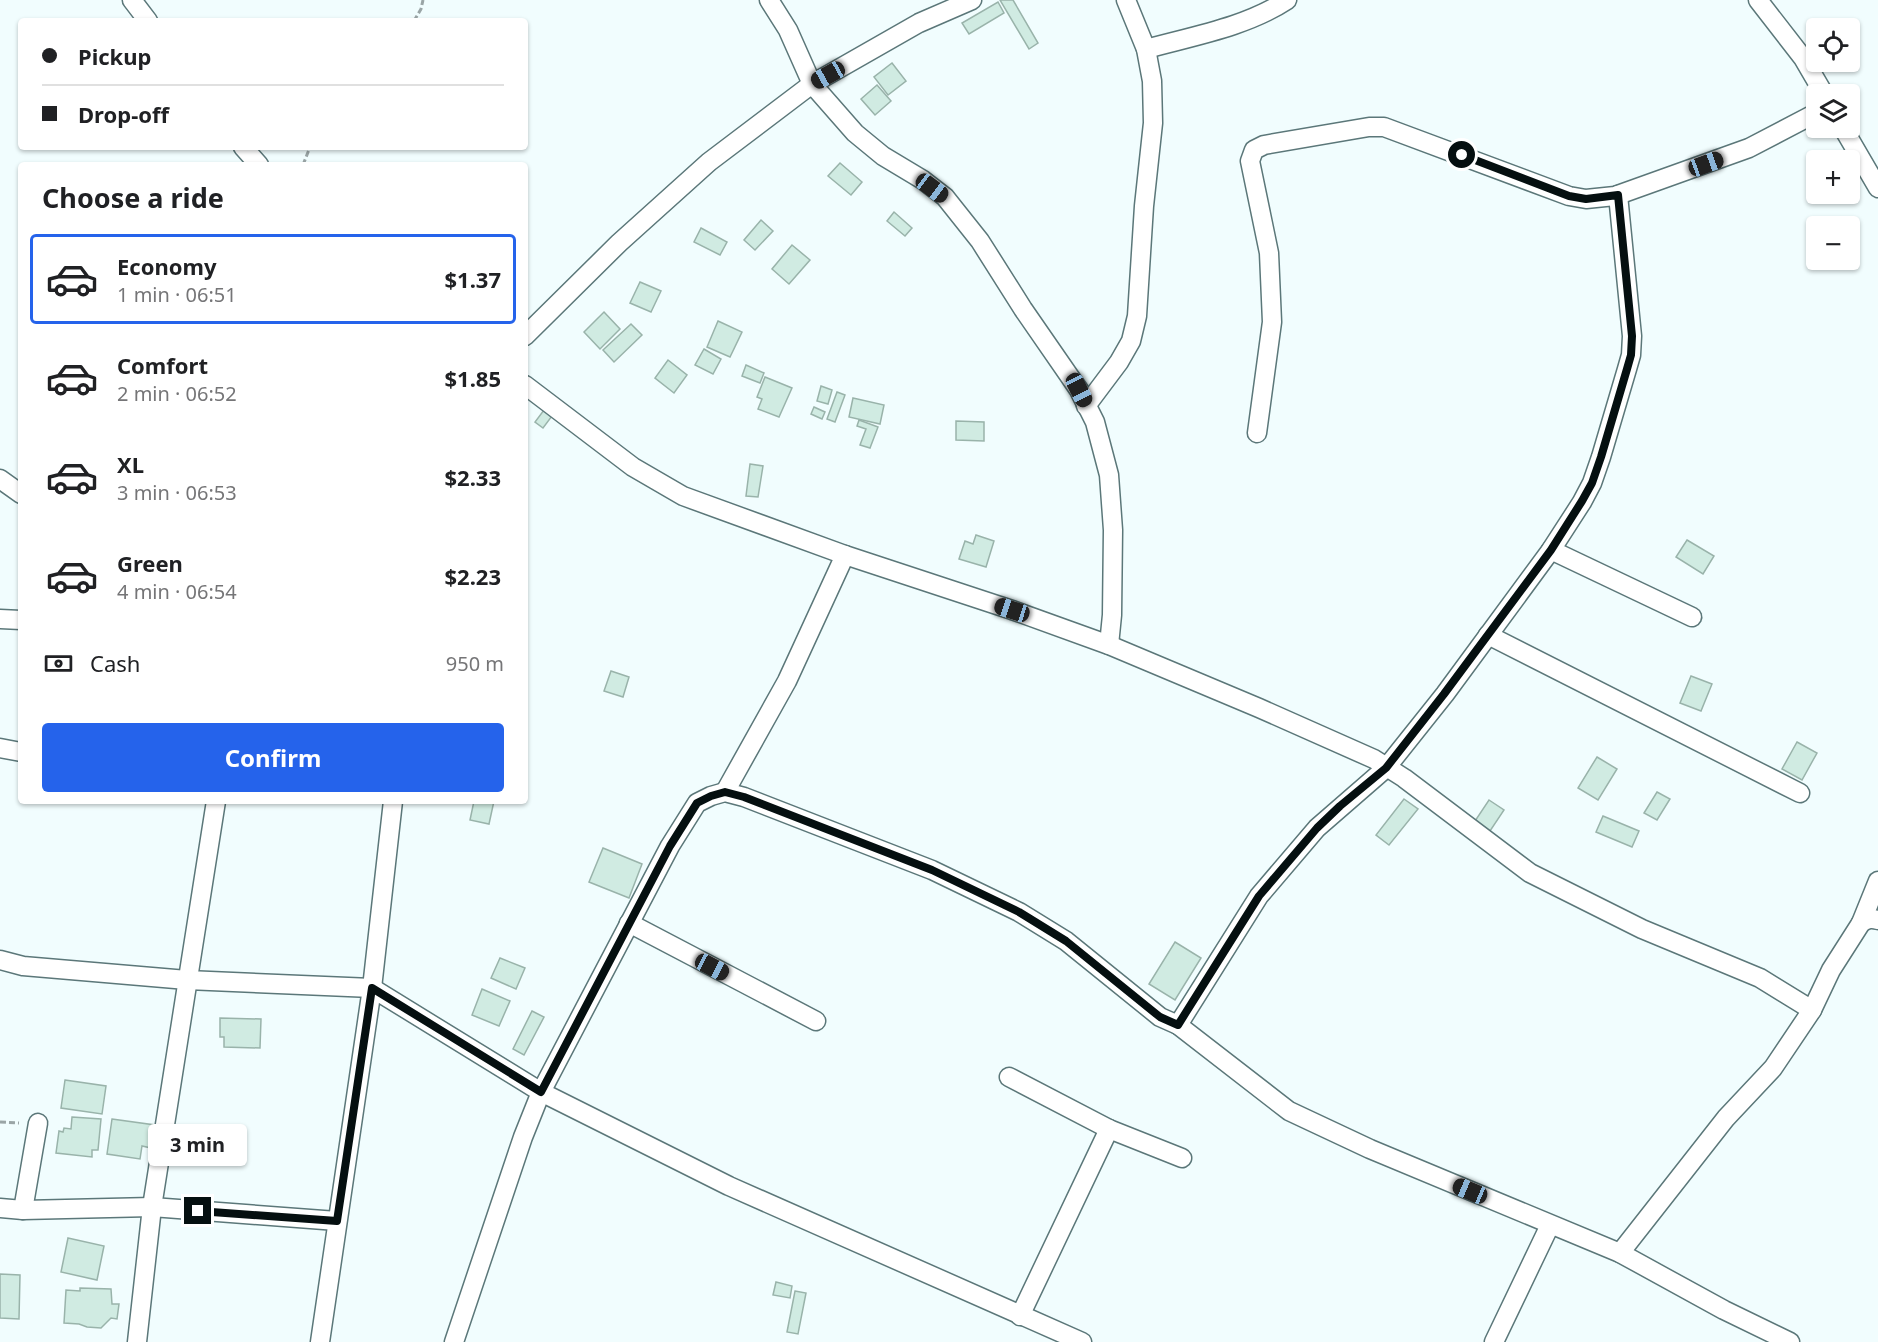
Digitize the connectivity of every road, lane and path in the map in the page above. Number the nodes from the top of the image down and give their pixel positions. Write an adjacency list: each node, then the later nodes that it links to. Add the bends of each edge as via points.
1 (132, 0): 8 (street)
2 (423, 0): 9 (path)
3 (770, 0): 11 (street)
4 (972, 0): 11 (street, via 919,23)
5 (1126, 0): 10 (street)
6 (1287, 0): 10 (street, via 1269,12 1237,24)
7 (1758, 0): 12 (street)
8 (146, 18)
9 (416, 18)
10 (1146, 49): 21 (street, via 1153,123 1137,316 1131,342)
11 (812, 84): 19 (street, via 709,162); 21 (street, via 855,133 945,197 980,241)
12 (1818, 84)
13 (1806, 118): 18 (street, via 1749,148)
14 (1850, 138): 17 (street)
15 (246, 150): 16 (street)
16 (256, 162)
17 (1878, 188)
18 (1618, 195): 22 (street, via 1586,199 1569,196 1384,127 1263,145 1254,150 1250,161 1269,253 1272,322); 25 (street, via 1631,355 1592,483)
19 (528, 333)
20 (528, 387): 26 (street, via 633,467 683,496)
21 (1086, 406): 31 (street, via 1095,422 1109,475 1113,530)
22 (1257, 433)
23 (0, 479): 24 (street)
24 (18, 492)
25 (1551, 550): 27 (street); 30 (street)
26 (845, 555): 31 (street); 35 (street, via 787,681)
27 (1692, 617)
28 (0, 619): 29 (street)
29 (18, 620)
30 (1488, 635): 34 (street); 36 (street)
31 (1109, 645): 34 (street, via 1280,717)
32 (0, 748): 33 (street)
33 (18, 751)
34 (1386, 768): 45 (street, via 1530,873 1642,929 1760,978); 47 (street, via 1317,828 1259,896)
35 (725, 792): 41 (street, via 697,803); 47 (street, via 932,870 1019,912 1066,941 1160,1017)
36 (1800, 793)
37 (216, 804): 43 (street)
38 (393, 804): 44 (street)
39 (1878, 881): 40 (street)
40 (1869, 922): 45 (street, via 1831,970)
41 (629, 924): 46 (street); 49 (street)
42 (0, 960): 43 (street, via 22,966)
43 (187, 980): 44 (street); 53 (street)
44 (372, 988): 49 (street); 56 (street)
45 (1812, 1010): 58 (street, via 1773,1068 1726,1118)
46 (816, 1021)
47 (1178, 1025): 57 (street, via 1289,1111)
48 (1009, 1077): 51 (street)
49 (541, 1092): 59 (street, via 729,1186); 62 (street)
50 (38, 1123): 55 (street)
51 (1109, 1129): 52 (street); 59 (street)
52 (1182, 1158)
53 (152, 1207): 55 (street); 56 (street); 60 (street)
54 (0, 1208): 55 (street)
55 (23, 1210)
56 (337, 1221): 61 (street)
57 (1550, 1225): 58 (street); 64 (street)
58 (1620, 1253): 65 (street)
59 (1020, 1316): 63 (street)
60 (137, 1342)
61 (320, 1342)
62 (454, 1342)
63 (1082, 1342)
64 (1494, 1342)
65 (1790, 1342)

